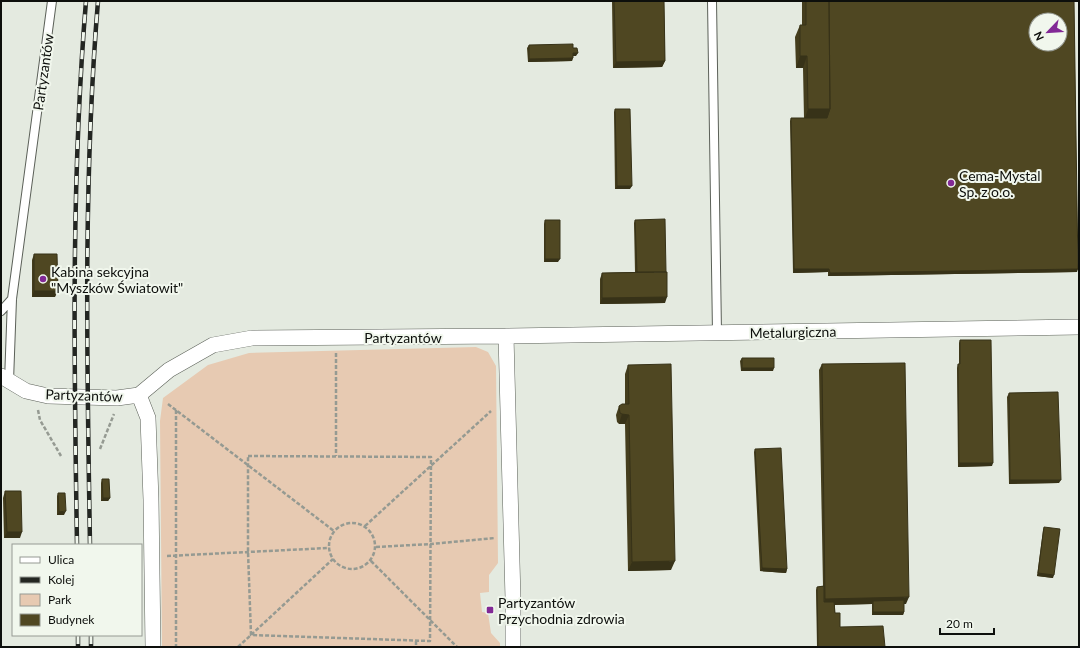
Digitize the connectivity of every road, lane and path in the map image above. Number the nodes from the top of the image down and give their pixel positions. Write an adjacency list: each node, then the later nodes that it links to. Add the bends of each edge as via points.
1 (52, 1): 3 (lane, Partyzantów)
2 (712, 1): 6 (lane)
3 (12, 299): 4 (lane); 9 (lane, Partyzantów)
4 (1, 310)
5 (1079, 327): 6 (street, Metalurgiczna)
6 (717, 333): 7 (street, Metalurgiczna)
7 (506, 336): 8 (street, Partyzantów); 12 (street)
8 (336, 337): 11 (street, Partyzantów, via 252,338 213,345 169,370); 18 (path)
9 (5, 378): 10 (street, Partyzantów, via 26,391)
10 (36, 393): 13 (street, Partyzantów, via 48,396); 17 (path, via 40,420)
11 (139, 395): 13 (street, Partyzantów); 29 (street, via 148,418)
12 (508, 396): 20 (path); 23 (street)
13 (117, 398): 16 (path, via 114,415)
14 (168, 404): 15 (path)
15 (176, 410): 19 (path); 28 (path)
16 (100, 449)
17 (61, 456)
18 (336, 456): 19 (path, via 248,456); 20 (path, via 431,457)
19 (248, 465): 22 (path); 27 (path)
20 (431, 468): 21 (path); 24 (path)
21 (365, 526): 22 (path, via 354,522 343,524); 25 (path, via 373,535)
22 (334, 532): 26 (path)
23 (512, 537): 24 (path); 40 (street)
24 (431, 544): 25 (path); 32 (path)
25 (376, 547): 31 (path)
26 (328, 548): 27 (path); 30 (path)
27 (248, 552): 28 (path); 33 (path)
28 (177, 556): 29 (path); 36 (path)
29 (152, 557): 35 (street)
30 (333, 560): 31 (path, via 344,568 359,569); 33 (path)
31 (370, 561): 32 (path)
32 (430, 620): 34 (path, via 430,641); 39 (path)
33 (251, 635): 34 (path); 37 (path)
34 (416, 641): 38 (path)
35 (153, 647)
36 (176, 647)
37 (238, 647)
38 (416, 647)
39 (457, 647)
40 (513, 647)

